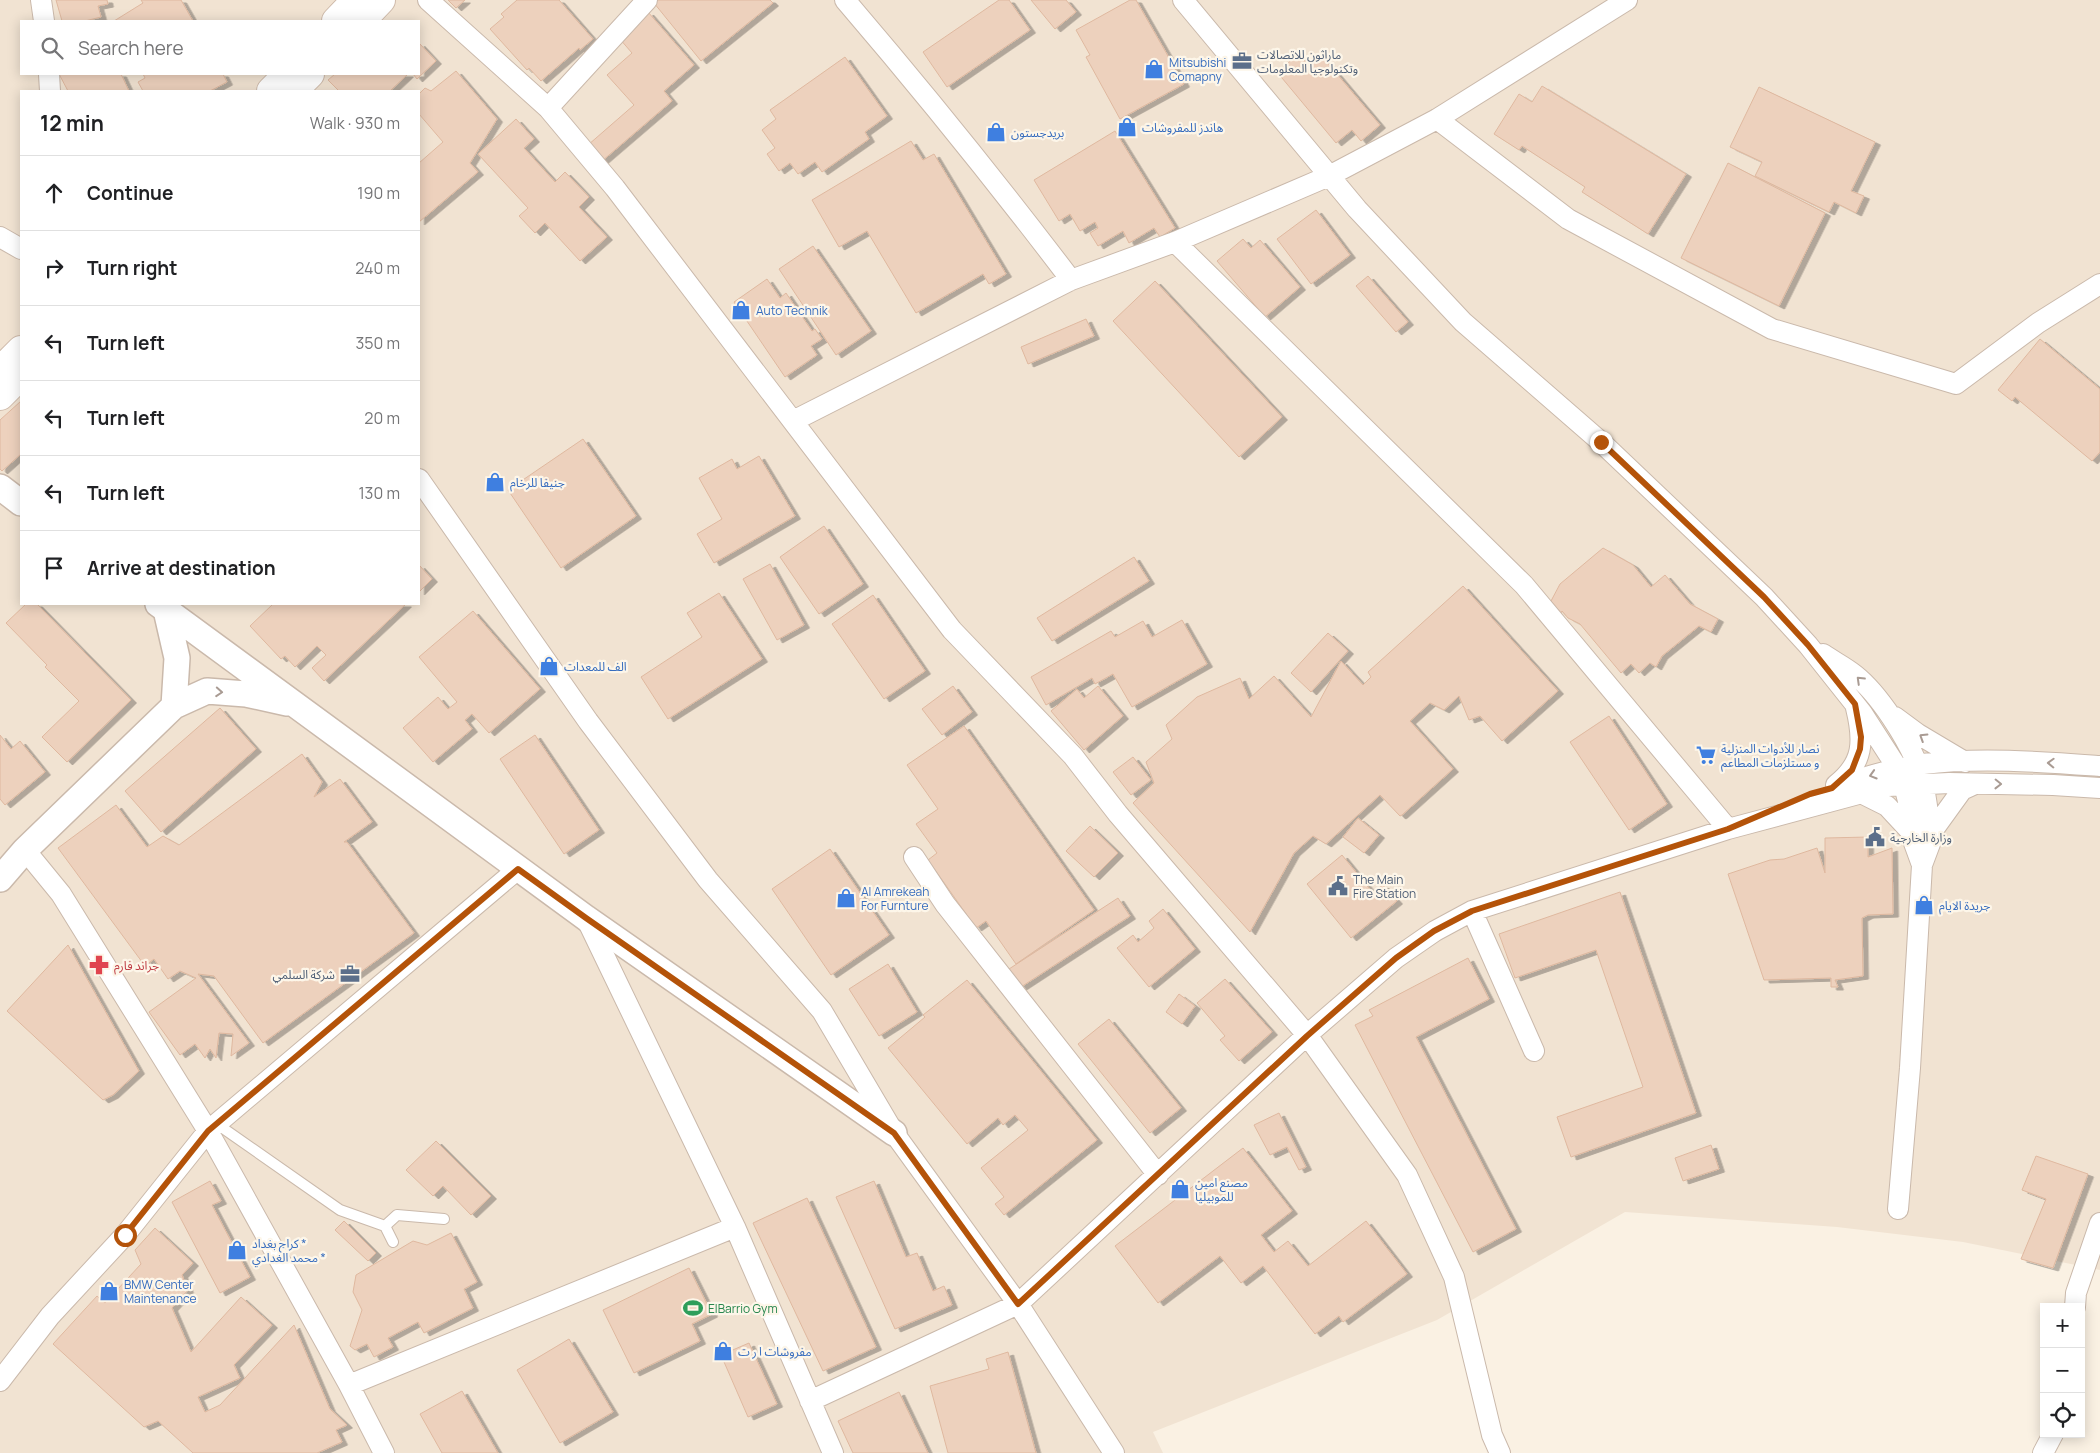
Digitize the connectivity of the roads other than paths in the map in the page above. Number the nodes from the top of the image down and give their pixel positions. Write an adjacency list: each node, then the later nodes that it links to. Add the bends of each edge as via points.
1 (41, 0): 9 (street)
2 (356, 0): 10 (main road)
3 (381, 0): 11 (main road)
4 (428, 0): 18 (street)
5 (647, 0): 18 (street)
6 (845, 0): 24 (street, via 1013,203)
7 (1183, 0): 20 (street)
8 (1627, 0): 19 (street)
9 (44, 20)
10 (337, 20)
11 (362, 20)
12 (49, 75): 15 (street)
13 (287, 75): 16 (main road)
14 (309, 75): 17 (main road)
15 (50, 90)
16 (273, 90)
17 (295, 90)
18 (548, 108): 30 (street, via 615,188)
19 (1437, 119): 20 (street); 25 (street, via 1568,219 1772,329 1956,384 2038,323)
20 (1329, 176): 22 (street); 35 (street, via 1463,322 1601,442 1764,597)
21 (0, 237): 23 (street)
22 (1175, 242): 24 (street); 47 (street, via 1524,585)
23 (20, 248)
24 (1071, 280): 30 (street)
25 (2100, 284)
26 (20, 351): 27 (main road)
27 (0, 370)
28 (20, 376): 29 (main road)
29 (0, 396)
30 (793, 421): 55 (street, via 952,630 1072,756)
31 (420, 480): 58 (street, via 588,721 708,880 822,1011)
32 (0, 487): 33 (street)
33 (20, 502)
34 (162, 607): 37 (street); 38 (street, via 177,658)
35 (1808, 645): 36 (street); 39 (street, one-way to 35, via 1855,675)
36 (1855, 704): 42 (street); 44 (street, via 1860,749 1852,770)
37 (296, 705): 38 (street, one-way to 37, via 207,692 246,694); 51 (street)
38 (174, 706): 49 (street)
39 (1884, 708): 40 (street, one-way to 39, via 1918,734); 42 (street)
40 (1965, 762): 41 (street, one-way to 40); 42 (street)
41 (2100, 766)
42 (1911, 776): 43 (street); 44 (street, one-way to 44); 46 (street); 48 (street)
43 (1975, 784): 45 (street, one-way to 45); 48 (street, via 1962,790)
44 (1832, 788): 47 (street)
45 (2100, 788)
46 (1862, 793): 47 (street); 48 (street, via 1887,806)
47 (1728, 829): 53 (street)
48 (1922, 834): 60 (street, via 1932,841 1922,865)
49 (25, 850): 52 (street); 57 (street, via 61,894)
50 (914, 857): 59 (street, via 945,904)
51 (518, 869): 54 (street); 57 (street)
52 (0, 879)
53 (1472, 911): 55 (street, via 1434,931 1396,958); 56 (street)
54 (586, 918): 58 (street); 64 (street)
55 (1307, 1036): 59 (street); 75 (street, via 1407,1175 1454,1277 1492,1435)
56 (1534, 1051)
57 (213, 1127): 63 (lane, via 340,1210); 68 (street, via 125,1235 50,1316); 69 (street)
58 (894, 1133): 67 (street)
59 (1158, 1175): 67 (street)
60 (1898, 1209)
61 (444, 1219): 63 (lane, via 397,1215)
62 (2100, 1223): 66 (street)
63 (385, 1226): 65 (lane)
64 (735, 1227): 69 (street); 70 (street)
65 (393, 1242)
66 (2075, 1303)
67 (1018, 1304): 70 (street); 74 (street)
68 (0, 1381)
69 (349, 1385): 72 (street)
70 (810, 1401): 73 (street)
71 (2051, 1438): 76 (street)
72 (384, 1453)
73 (833, 1453)
74 (1114, 1453)
75 (1500, 1453)
76 (2043, 1453)

